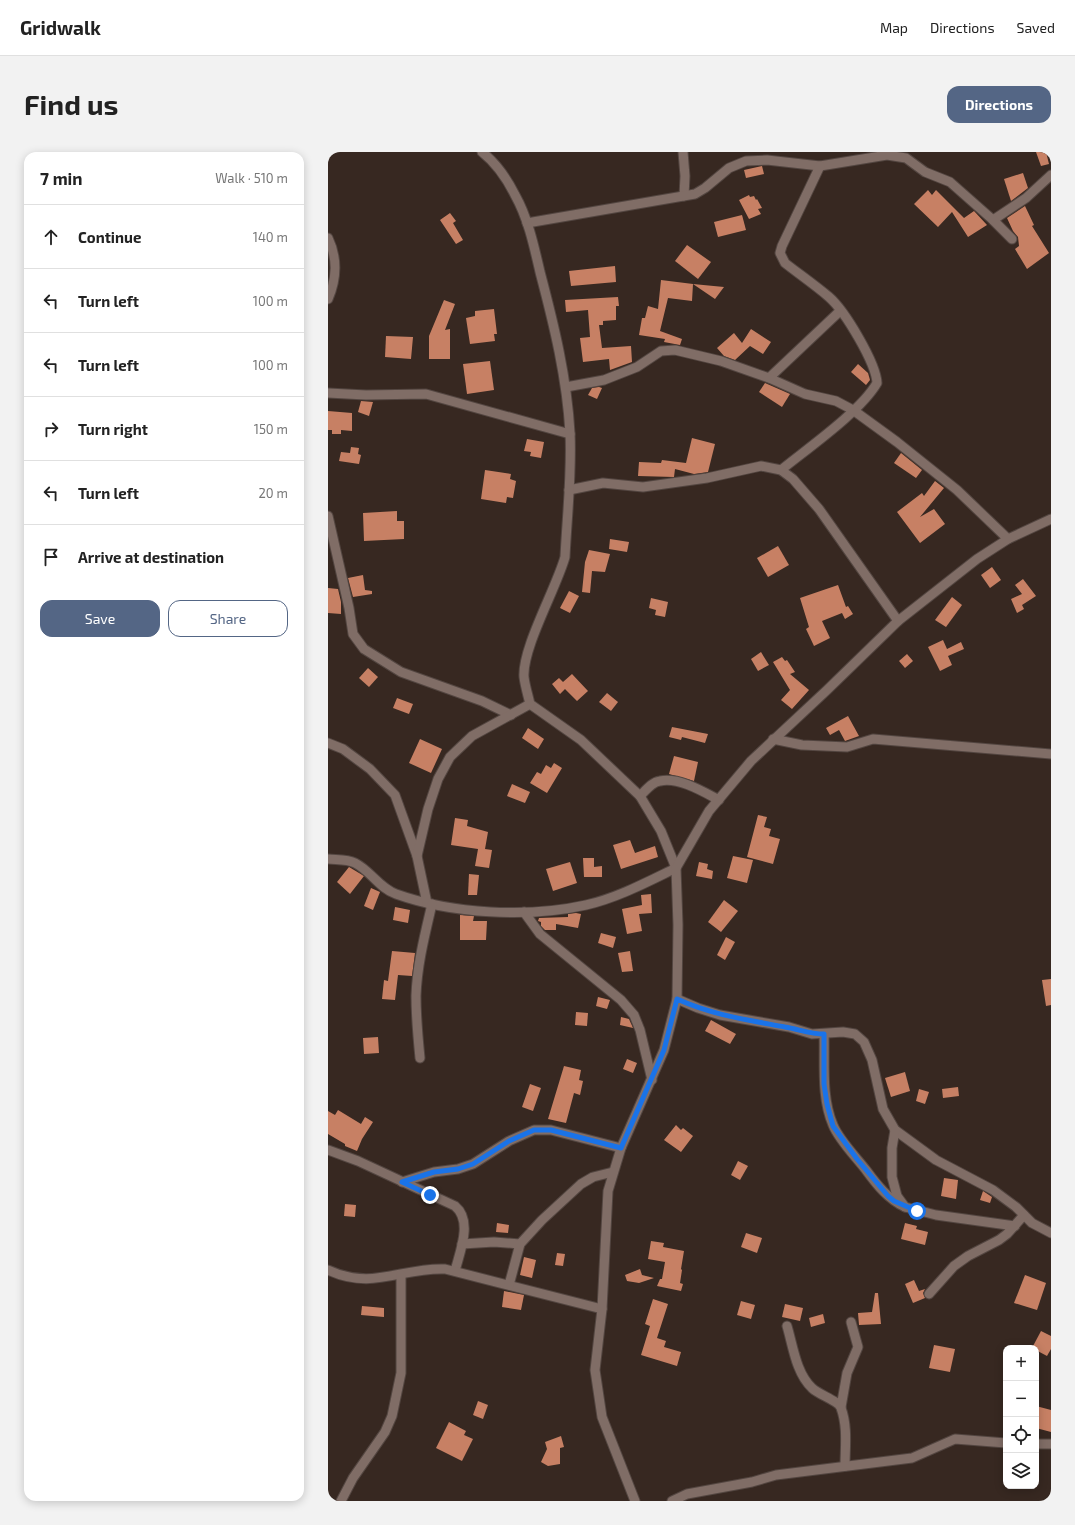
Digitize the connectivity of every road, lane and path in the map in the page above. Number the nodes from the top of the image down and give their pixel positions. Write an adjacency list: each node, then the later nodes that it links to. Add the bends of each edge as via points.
1 (482, 152): 8 (street, via 506,179 516,195)
2 (683, 152): 6 (street)
3 (870, 155): 4 (street); 7 (street, via 906,158 925,172 950,182)
4 (820, 166): 6 (street, via 767,160 746,161 729,168 695,194); 12 (street, via 780,253 785,263 831,298)
5 (1051, 175): 7 (street, via 1026,198)
6 (684, 196): 8 (street)
7 (993, 220): 10 (street)
8 (527, 223): 14 (street, via 560,352)
9 (328, 238): 11 (street, via 333,248 336,267 335,284)
10 (1012, 239)
11 (328, 299)
12 (840, 311): 13 (street); 16 (street, via 853,328 874,367 877,383)
13 (769, 378): 14 (street, via 720,361 676,350 661,352 637,367 604,380); 16 (street, via 805,394 836,400)
14 (566, 387): 17 (street)
15 (328, 393): 17 (street, via 426,394)
16 (853, 410): 18 (street); 22 (street, via 957,490)
17 (570, 434): 19 (street)
18 (781, 470): 19 (street, via 761,466 707,478 643,487 603,483); 23 (street, via 793,479 818,509)
19 (569, 490): 24 (street, via 565,557 528,653 524,676)
20 (328, 516): 25 (street, via 353,634 364,649 400,672)
21 (1051, 519): 22 (street)
22 (1008, 539): 23 (street, via 949,579)
23 (898, 620): 26 (street)
24 (530, 704): 25 (street); 29 (street, via 581,740)
25 (511, 714): 31 (street, via 472,736 450,757 438,779)
26 (773, 739): 28 (street, via 802,745 847,747 873,739); 30 (street)
27 (328, 743): 31 (street, via 343,749 370,769 395,795)
28 (1051, 754)
29 (640, 796): 30 (street, via 651,785 659,781 672,780); 33 (street, via 661,831)
30 (719, 800): 33 (street, via 709,811)
31 (417, 856): 34 (street)
32 (328, 859): 34 (street, via 354,862 379,885 394,894)
33 (676, 868): 35 (street, via 620,894 586,905); 36 (street)
34 (430, 903): 35 (street, via 483,911); 38 (street, via 416,994)
35 (524, 912): 39 (street, via 540,934 621,1000 634,1014)
36 (677, 999): 37 (street, via 720,1015 812,1034); 39 (street, via 666,1044)
37 (824, 1034): 40 (street, via 855,1034 864,1042 872,1060 883,1108); 45 (street, via 824,1084 833,1126 875,1181 894,1201)
38 (420, 1058)
39 (652, 1080): 41 (street)
40 (895, 1130): 45 (street, via 892,1177 897,1196); 46 (street, via 936,1160 993,1190)
41 (621, 1148): 43 (street); 44 (street, via 551,1130 534,1130 509,1141 473,1164)
42 (328, 1150): 44 (street)
43 (613, 1172): 50 (street, via 593,1177 581,1184); 56 (street, via 606,1212)
44 (402, 1182): 49 (street, via 461,1211 464,1223)
45 (906, 1207): 47 (street, via 936,1215)
46 (1024, 1214): 47 (street); 48 (street, via 1040,1228)
47 (1015, 1226): 55 (street, via 999,1240 954,1266)
48 (1051, 1233)
49 (462, 1244): 50 (street); 52 (street)
50 (520, 1244): 54 (street)
51 (328, 1270): 53 (street, via 372,1280)
52 (455, 1271): 53 (street, via 431,1268); 54 (street)
53 (400, 1275): 64 (street, via 401,1373 392,1416 385,1432)
54 (509, 1285): 56 (street)
55 (929, 1294)
56 (602, 1309): 65 (street, via 595,1370 602,1417)
57 (851, 1322): 59 (street, via 858,1347 848,1373)
58 (787, 1326): 59 (street, via 795,1357 805,1380 819,1394)
59 (841, 1407): 63 (street, via 845,1432)
60 (1003, 1443): 63 (street, via 954,1439 912,1458)
61 (1039, 1444): 62 (street)
62 (1051, 1444)
63 (845, 1466): 66 (street, via 776,1475 687,1494)
64 (340, 1501)
65 (635, 1501)
66 (672, 1501)

